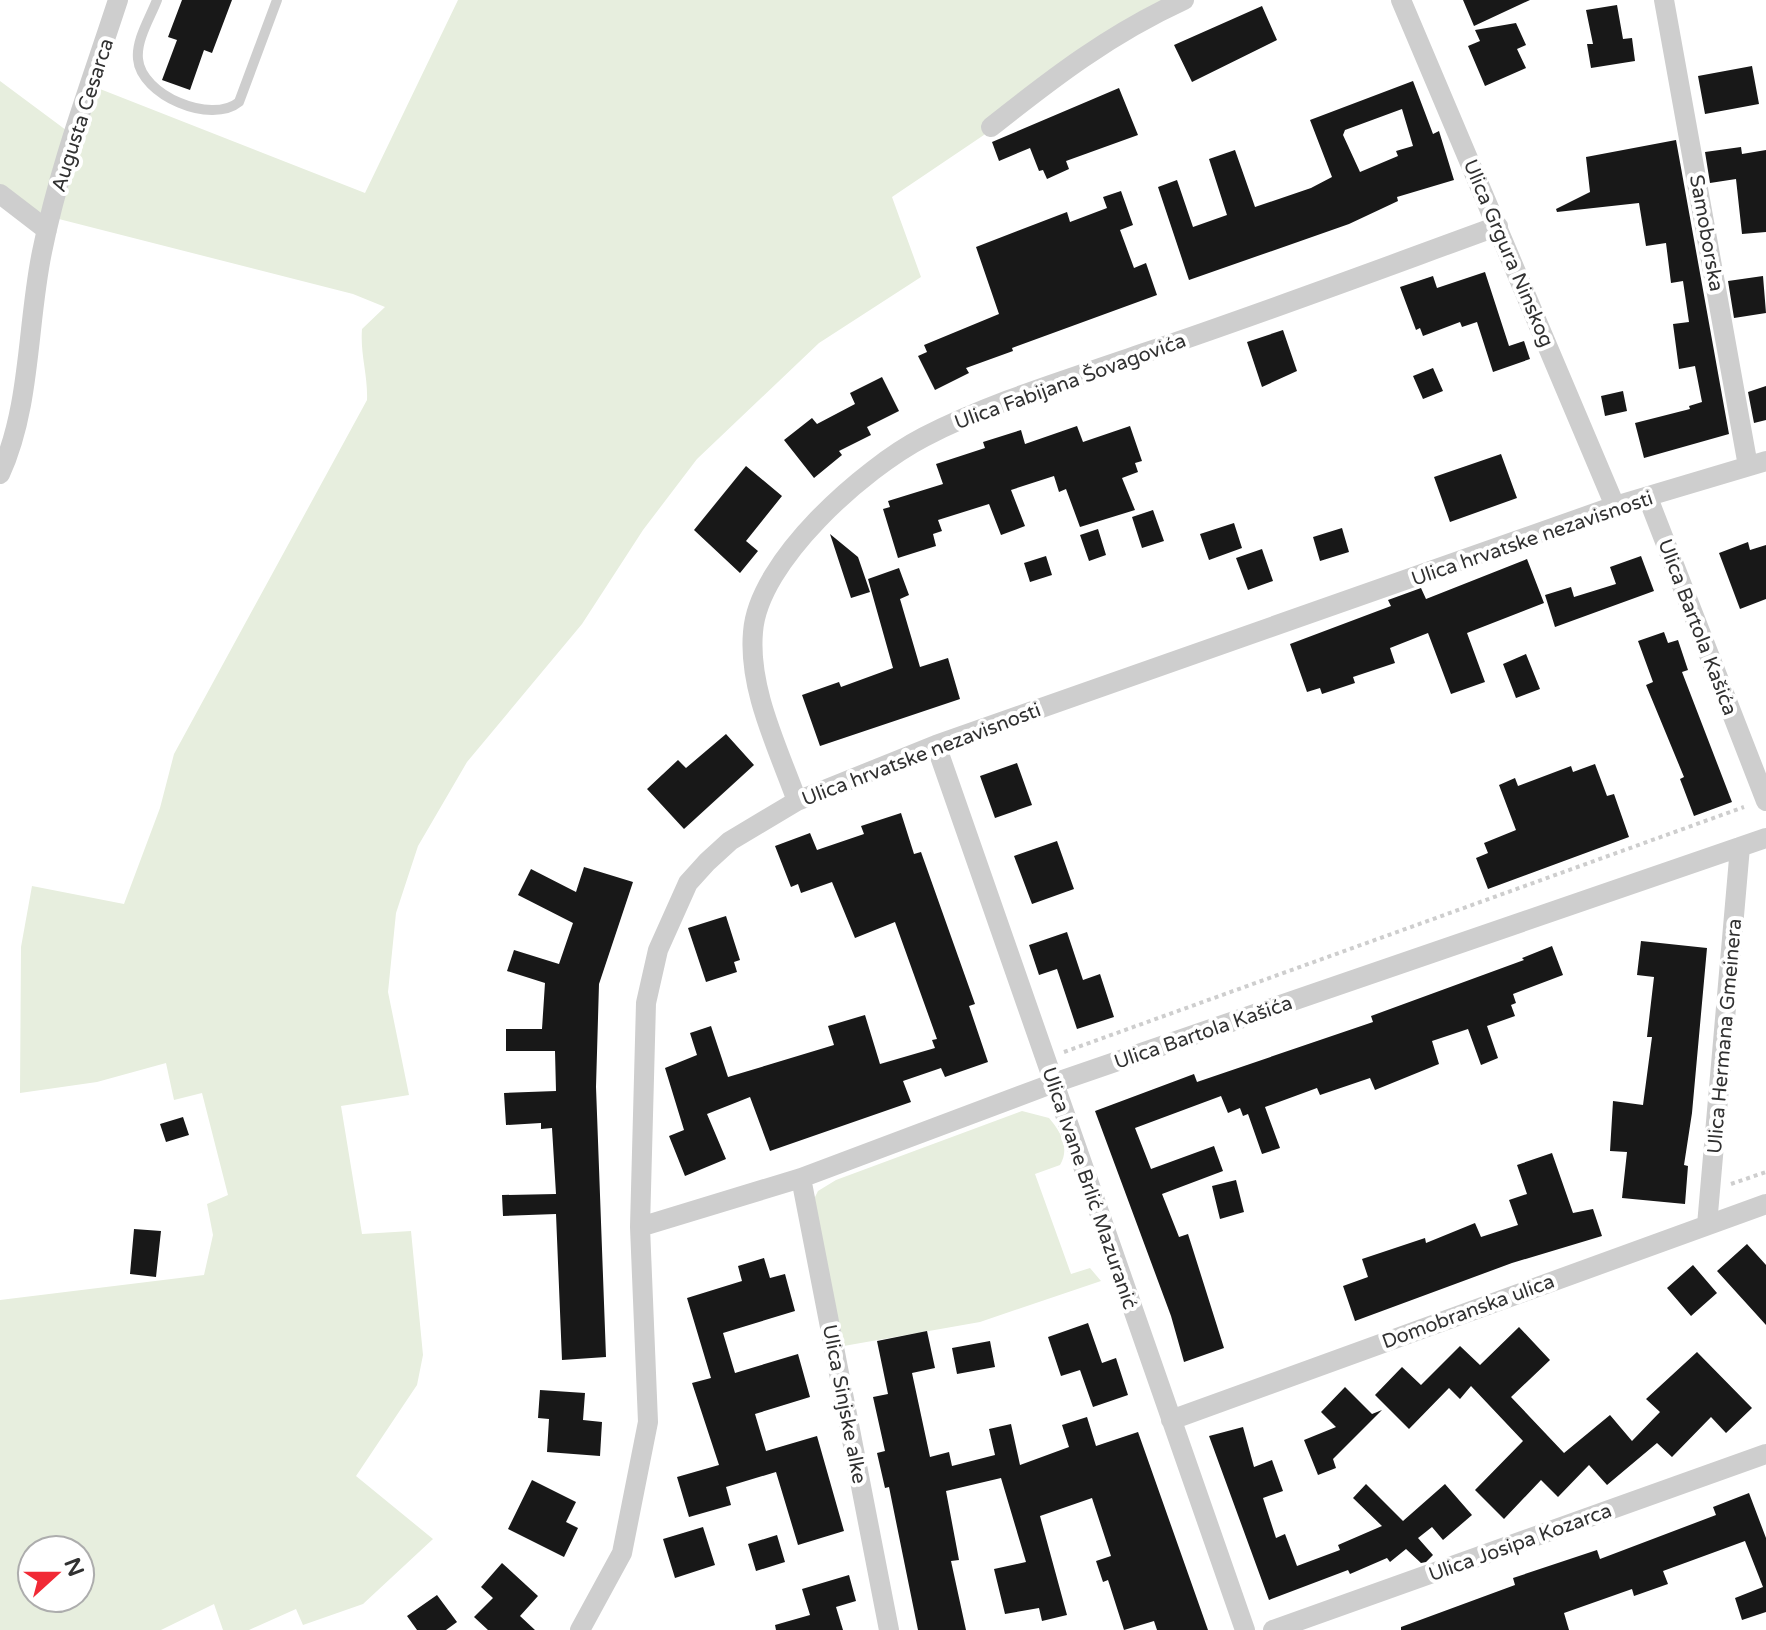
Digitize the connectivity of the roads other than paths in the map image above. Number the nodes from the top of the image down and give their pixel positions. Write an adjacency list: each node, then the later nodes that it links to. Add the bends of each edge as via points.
1 (118, 0): 10 (street, Augusta Cesarca)
2 (157, 0): 3 (lane, via 138,48 142,75 185,104 222,109 239,102)
3 (277, 0)
4 (1184, 0): 7 (street, via 1084,54)
5 (1401, 0): 9 (street, Ulica Grgura Ninskog)
6 (1664, 0): 11 (street, Samoborska)
7 (991, 127)
8 (0, 194): 10 (street)
9 (1498, 226): 14 (street, Ulica Grgura Ninskog); 17 (street, Ulica Fabijana Šovagovića, via 1022,394 921,438 864,479 789,553 763,596 752,631 761,701)
10 (47, 230): 12 (street, Augusta Cesarca, via 14,434)
11 (1757, 464): 13 (street, Ulica hrvatske nezavisnosti)
12 (0, 474)
13 (1648, 498): 14 (street, Ulica hrvatske nezavisnosti); 16 (street, Ulica Bartola Kašića)
14 (1615, 506): 15 (street, Ulica hrvatske nezavisnosti)
15 (936, 745): 17 (street, Ulica hrvatske nezavisnosti); 20 (street, Ulica Ivane Brlić Mazuranić)
16 (1766, 800)
17 (797, 801): 24 (street, Ulica hrvatske nezavisnosti, via 730,841 707,862 688,883 658,950 646,1003)
18 (1766, 838): 19 (street, Ulica Bartola Kašića)
19 (1740, 847): 20 (street, Ulica Bartola Kašića); 23 (street, Ulica Hermana Gmeinera)
20 (1054, 1083): 21 (street, Ulica Bartola Kašića); 25 (street, Ulica Ivane Brlić Mazuranić)
21 (801, 1178): 24 (street, Ulica Bartola Kašića); 28 (street, Ulica Sinjske alke)
22 (1766, 1204): 23 (street, Domobranska ulica)
23 (1707, 1225): 25 (street, Domobranska ulica)
24 (640, 1227): 27 (street, Ulica hrvatske nezavisnosti, via 648,1422 622,1553)
25 (1171, 1420): 29 (street, Ulica Ivane Brlić Mazuranić)
26 (1766, 1454): 30 (street, Ulica Josipa Kozarca)
27 (580, 1630)
28 (889, 1630)
29 (1245, 1630)
30 (1273, 1630)

